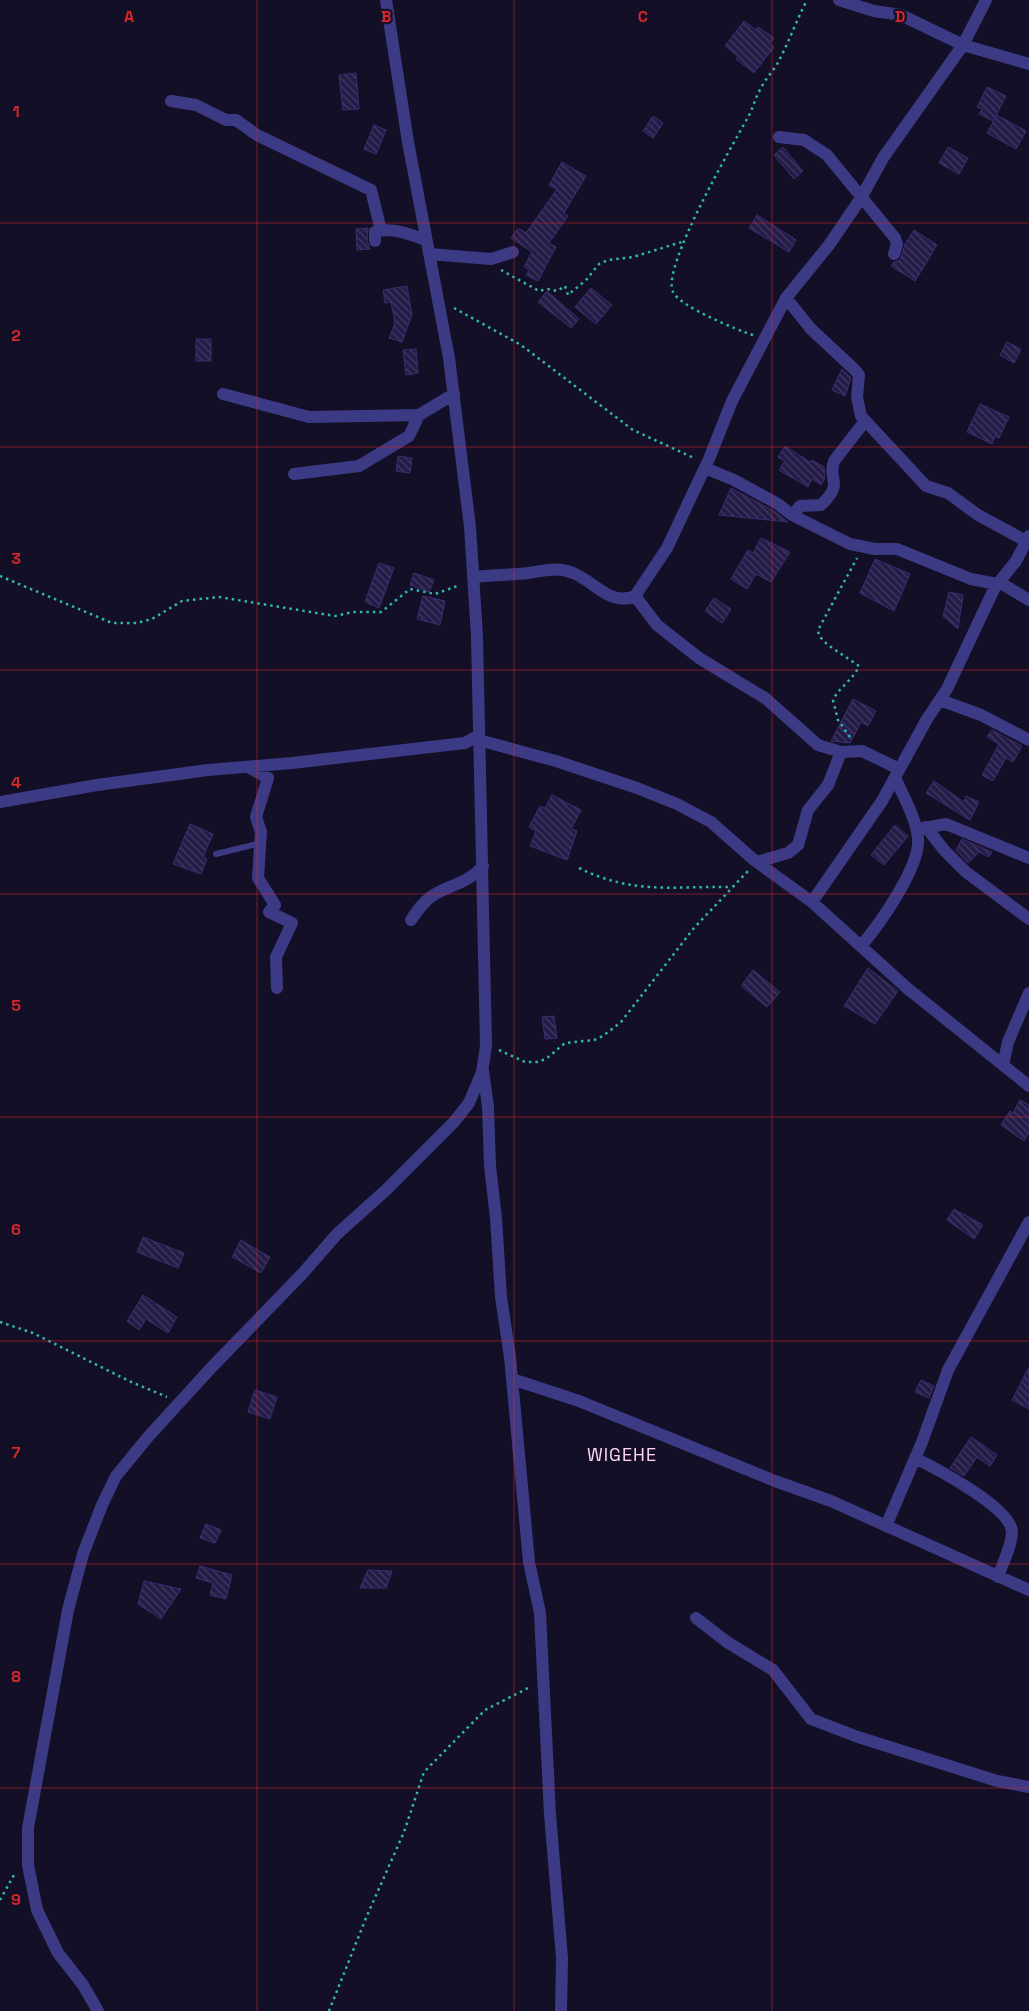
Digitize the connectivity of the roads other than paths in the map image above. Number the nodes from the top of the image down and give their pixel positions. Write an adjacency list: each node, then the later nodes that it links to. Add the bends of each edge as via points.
1 (386, 0): 9 (street)
2 (839, 0): 4 (street, via 874,12 901,15)
3 (986, 0): 4 (street)
4 (963, 44): 5 (street); 8 (street, via 883,158)
5 (1029, 64)
6 (171, 100): 9 (street, via 196,104 226,120 236,120 257,135 372,190 378,235 404,232)
7 (779, 137): 8 (street, via 804,140 827,155)
8 (861, 198): 12 (street, via 895,238); 13 (street)
9 (426, 240): 11 (street)
10 (513, 252): 11 (street, via 497,258)
11 (429, 254): 15 (street)
12 (894, 254)
13 (786, 298): 17 (street, via 811,329 859,375 857,397); 18 (street, via 732,402)
14 (223, 394): 16 (street, via 309,417)
15 (454, 394): 16 (street); 22 (street)
16 (419, 415): 19 (street, via 409,436 359,466)
17 (865, 421): 20 (street, via 834,461 835,482 830,495 821,505 800,506); 21 (street, via 926,486 948,493 978,515)
18 (706, 466): 20 (street); 24 (street, via 667,548)
19 (294, 474)
20 (793, 515): 23 (street, via 862,548 898,549 971,579)
21 (1028, 538): 23 (street, via 1009,572)
22 (474, 577): 24 (street, via 550,568 573,573 618,599); 27 (street)
23 (998, 583): 25 (street); 26 (street)
24 (635, 596): 29 (street, via 657,625 699,658 765,698 818,745)
25 (1029, 600)
26 (940, 700): 28 (street, via 981,715); 31 (street)
27 (479, 738): 30 (street, via 465,743); 37 (street, via 556,761 677,804 712,822); 38 (street)
28 (1029, 740)
29 (841, 752): 31 (street, via 862,751); 37 (street, via 828,785 808,810 798,845 788,853)
30 (248, 766): 32 (street, via 97,785); 34 (street, via 268,778 256,817 261,832)
31 (897, 773): 33 (street); 39 (street, via 882,802)
32 (0, 802)
33 (921, 828): 36 (street, via 946,824); 40 (street, via 966,872); 42 (street, via 916,855 896,897)
34 (260, 843): 35 (lane); 43 (street, via 258,878 275,905 269,912 292,923 276,958)
35 (216, 854)
36 (1029, 858)
37 (757, 862): 39 (street)
38 (483, 866): 41 (street, via 468,879 432,896); 46 (street, via 486,1046)
39 (812, 902): 42 (street)
40 (1029, 919)
41 (411, 920)
42 (861, 946): 45 (street, via 907,988)
43 (277, 988)
44 (1029, 993): 45 (street, via 1010,1035)
45 (1003, 1065): 47 (street)
46 (483, 1068): 49 (street, via 501,1297); 56 (street, via 469,1103 454,1122 337,1234 179,1403 116,1476 102,1505 83,1554 68,1610 28,1828 28,1865 37,1910 58,1953)
47 (1029, 1086)
48 (1029, 1222): 50 (street, via 948,1370)
49 (512, 1379): 51 (street, via 579,1401); 57 (street, via 529,1562 540,1613 550,1814 562,1958)
50 (915, 1458): 51 (street); 52 (street, via 963,1483 1010,1525 1012,1534)
51 (886, 1526): 52 (street)
52 (998, 1577): 53 (street)
53 (1029, 1590)
54 (696, 1618): 55 (street, via 727,1642 773,1670 811,1719 979,1776)
55 (1029, 1787)
56 (98, 2011)
57 (561, 2011)

